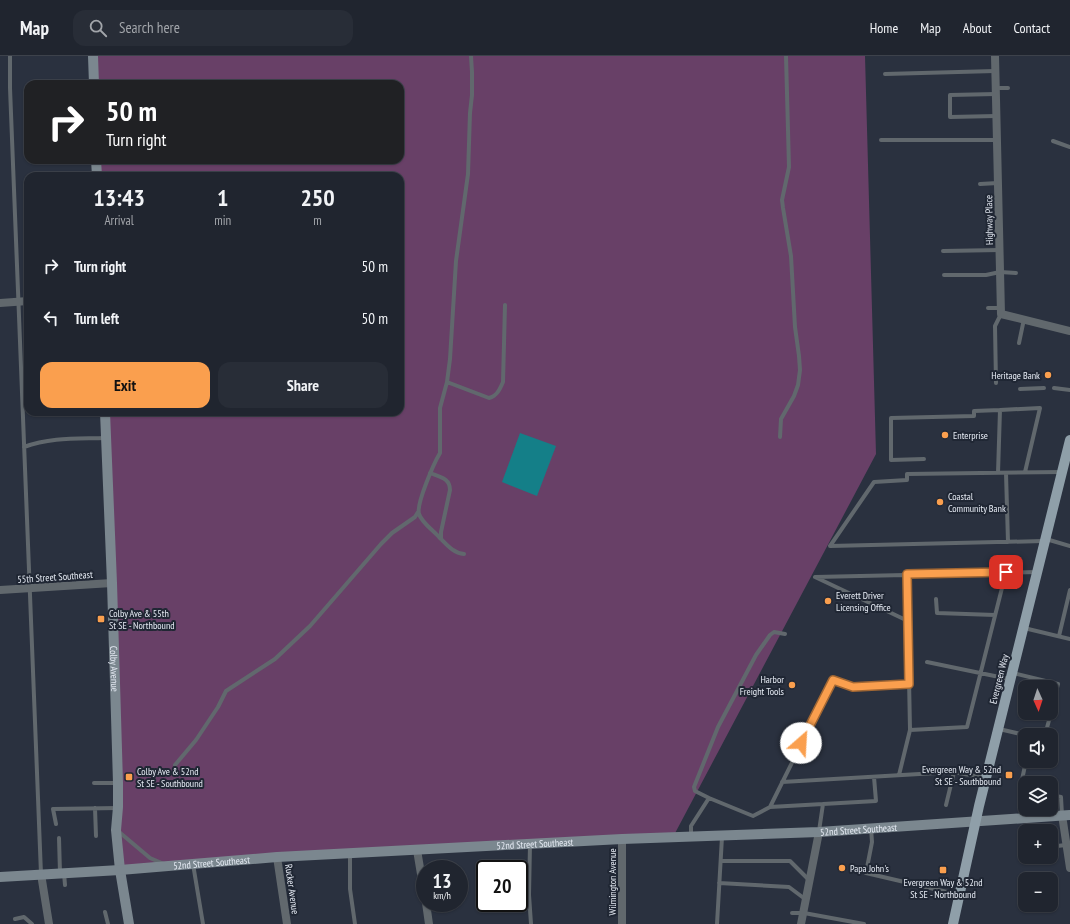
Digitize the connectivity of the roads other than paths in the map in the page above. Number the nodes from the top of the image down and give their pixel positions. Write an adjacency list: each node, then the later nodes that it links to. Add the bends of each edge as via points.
1 (10, 56): 26 (lane)
2 (94, 56): 8 (street)
3 (471, 56): 34 (lane, via 468,174 456,261)
4 (786, 56): 42 (lane, via 789,166 782,200 791,256 800,370 794,396 781,419)
5 (996, 56): 6 (street, Highway Place)
6 (996, 71): 7 (lane); 10 (street, Highway Place)
7 (885, 74)
8 (94, 80)
9 (1008, 88): 10 (lane)
10 (996, 91): 11 (street, Highway Place); 11 (lane, via 950,95 950,117)
11 (997, 116): 13 (street, Highway Place)
12 (881, 140): 13 (lane)
13 (997, 140): 17 (street, Highway Place)
14 (1053, 141): 15 (lane)
15 (1070, 147)
16 (980, 184): 17 (lane)
17 (998, 184): 18 (street, Highway Place)
18 (999, 231): 19 (lane); 20 (street, Highway Place)
19 (986, 232)
20 (1000, 250): 21 (lane); 22 (street, Highway Place)
21 (943, 251)
22 (1000, 272): 23 (lane); 24 (lane); 30 (street, Highway Place)
23 (1016, 273)
24 (944, 275)
25 (24, 301): 26 (street)
26 (19, 302): 27 (street); 45 (lane)
27 (0, 303)
28 (505, 305): 34 (lane, via 503,382 500,390 494,397 489,398)
29 (988, 308): 30 (lane)
30 (1001, 311): 31 (street); 35 (lane, via 995,326)
31 (1024, 319): 32 (street); 33 (lane)
32 (1070, 330)
33 (1019, 343)
34 (447, 382): 50 (lane, via 440,408 440,453)
35 (996, 383)
36 (1044, 388): 38 (lane)
37 (1054, 388): 39 (lane)
38 (1020, 389)
39 (1070, 390)
40 (1000, 410): 47 (lane, via 974,411 974,416 891,418 891,460); 48 (lane, via 1040,408); 51 (lane)
41 (105, 416): 43 (street, Colby Avenue)
42 (780, 437)
43 (106, 438): 45 (lane, via 61,439); 62 (street, Colby Avenue)
44 (1070, 441): 46 (main road, Evergreen Way)
45 (24, 447): 63 (lane)
46 (1068, 458): 49 (main road, Evergreen Way)
47 (924, 459)
48 (1025, 472): 49 (lane); 52 (lane)
49 (1062, 472): 55 (main road, Evergreen Way)
50 (430, 473): 53 (lane); 54 (lane, via 447,480 450,486)
51 (998, 473): 52 (lane); 56 (lane, via 907,474 907,480 874,482 830,546)
52 (1006, 473): 56 (lane)
53 (418, 512): 54 (lane); 81 (lane, via 381,544 304,632 275,659 226,691 196,740)
54 (441, 539): 58 (lane, via 450,549 458,554)
55 (1045, 540): 56 (lane); 57 (lane); 60 (main road, Evergreen Way)
56 (1008, 542)
57 (1070, 546)
58 (464, 554)
59 (1006, 572): 60 (lane); 61 (lane); 67 (lane)
60 (1038, 572): 69 (main road, Evergreen Way)
61 (907, 574): 68 (lane); 68 (lane, via 815,577)
62 (112, 583): 63 (street, 55th Street Southeast); 88 (street, Colby Avenue)
63 (30, 589): 64 (street, 55th Street Southeast); 120 (lane)
64 (0, 590)
65 (1070, 590): 71 (lane)
66 (936, 599): 67 (lane, via 937,614)
67 (995, 615): 74 (lane)
68 (908, 621): 77 (lane)
69 (1024, 628): 71 (lane); 75 (main road, Evergreen Way)
70 (785, 634): 90 (lane, via 774,632 770,635 756,655 718,727 694,786 695,791)
71 (1059, 636): 72 (lane)
72 (1070, 639)
73 (927, 662): 74 (lane)
74 (981, 673): 75 (lane); 79 (lane, via 967,726)
75 (1012, 676): 76 (lane); 78 (main road, Evergreen Way)
76 (1035, 680)
77 (909, 684): 79 (lane); 86 (lane, via 853,687 833,680)
78 (998, 729): 80 (lane); 85 (main road, Evergreen Way)
79 (910, 730): 83 (lane)
80 (1018, 733)
81 (174, 765)
82 (954, 772): 83 (lane); 85 (lane); 92 (lane)
83 (899, 776): 84 (lane)
84 (874, 777): 86 (lane); 91 (lane, via 876,801)
85 (986, 778): 97 (main road, Evergreen Way)
86 (782, 782): 93 (lane)
87 (94, 783): 88 (lane)
88 (118, 783): 95 (street, Colby Avenue)
89 (1058, 797): 96 (lane, via 1061,797)
90 (709, 798): 93 (lane, via 753,816); 104 (lane, via 690,826)
91 (824, 804): 93 (lane); 101 (lane)
92 (946, 805)
93 (770, 807)
94 (95, 808): 95 (lane); 98 (lane, via 53,810); 103 (lane)
95 (118, 808): 100 (street, Colby Avenue)
96 (1066, 815): 97 (street, 52nd Street Southeast); 108 (street)
97 (976, 820): 99 (street, 52nd Street Southeast); 125 (main road, Evergreen Way)
98 (56, 824)
99 (871, 828): 101 (street, 52nd Street Southeast); 125 (lane, via 872,842 866,873)
100 (116, 830): 116 (lane, via 150,858); 118 (street, Colby Avenue)
101 (819, 832): 102 (street, 52nd Street Southeast); 122 (street)
102 (722, 835): 104 (street, 52nd Street Southeast); 114 (lane)
103 (96, 836)
104 (691, 836): 106 (street, 52nd Street Southeast)
105 (59, 838): 119 (lane)
106 (622, 839): 107 (street, 52nd Street Southeast); 141 (street, Wilmington Avenue)
107 (530, 844): 110 (street, 52nd Street Southeast); 140 (lane)
108 (1067, 845): 109 (lane); 117 (street)
109 (1058, 846)
110 (417, 850): 111 (street, 52nd Street Southeast); 113 (street)
111 (350, 853): 112 (street, 52nd Street Southeast); 138 (lane, via 350,889)
112 (277, 857): 115 (street, 52nd Street Southeast); 137 (street, Rucker Avenue)
113 (419, 860)
114 (721, 860): 122 (lane, via 790,861); 123 (lane)
115 (193, 864): 116 (street, 52nd Street Southeast); 136 (lane)
116 (168, 866): 118 (street, 52nd Street Southeast)
117 (1070, 868)
118 (120, 870): 119 (street, 52nd Street Southeast); 135 (street, Colby Avenue)
119 (62, 873): 120 (street, 52nd Street Southeast); 124 (lane)
120 (41, 874): 121 (street, 52nd Street Southeast); 133 (street)
121 (0, 877)
122 (810, 881): 126 (street)
123 (720, 883): 126 (lane, via 789,887); 142 (lane)
124 (65, 885)
125 (960, 895): 145 (main road, Evergreen Way)
126 (806, 899): 130 (street)
127 (105, 912): 134 (lane)
128 (427, 912): 139 (street)
129 (792, 913): 130 (lane)
130 (804, 913): 143 (street); 144 (lane)
131 (15, 919): 132 (lane, via 24,917)
132 (32, 924)
133 (49, 924)
134 (108, 924)
135 (129, 924)
136 (204, 924)
137 (287, 924)
138 (355, 924)
139 (429, 924)
140 (531, 924)
141 (622, 924)
142 (717, 924)
143 (802, 924)
144 (864, 924)
145 (953, 924)

